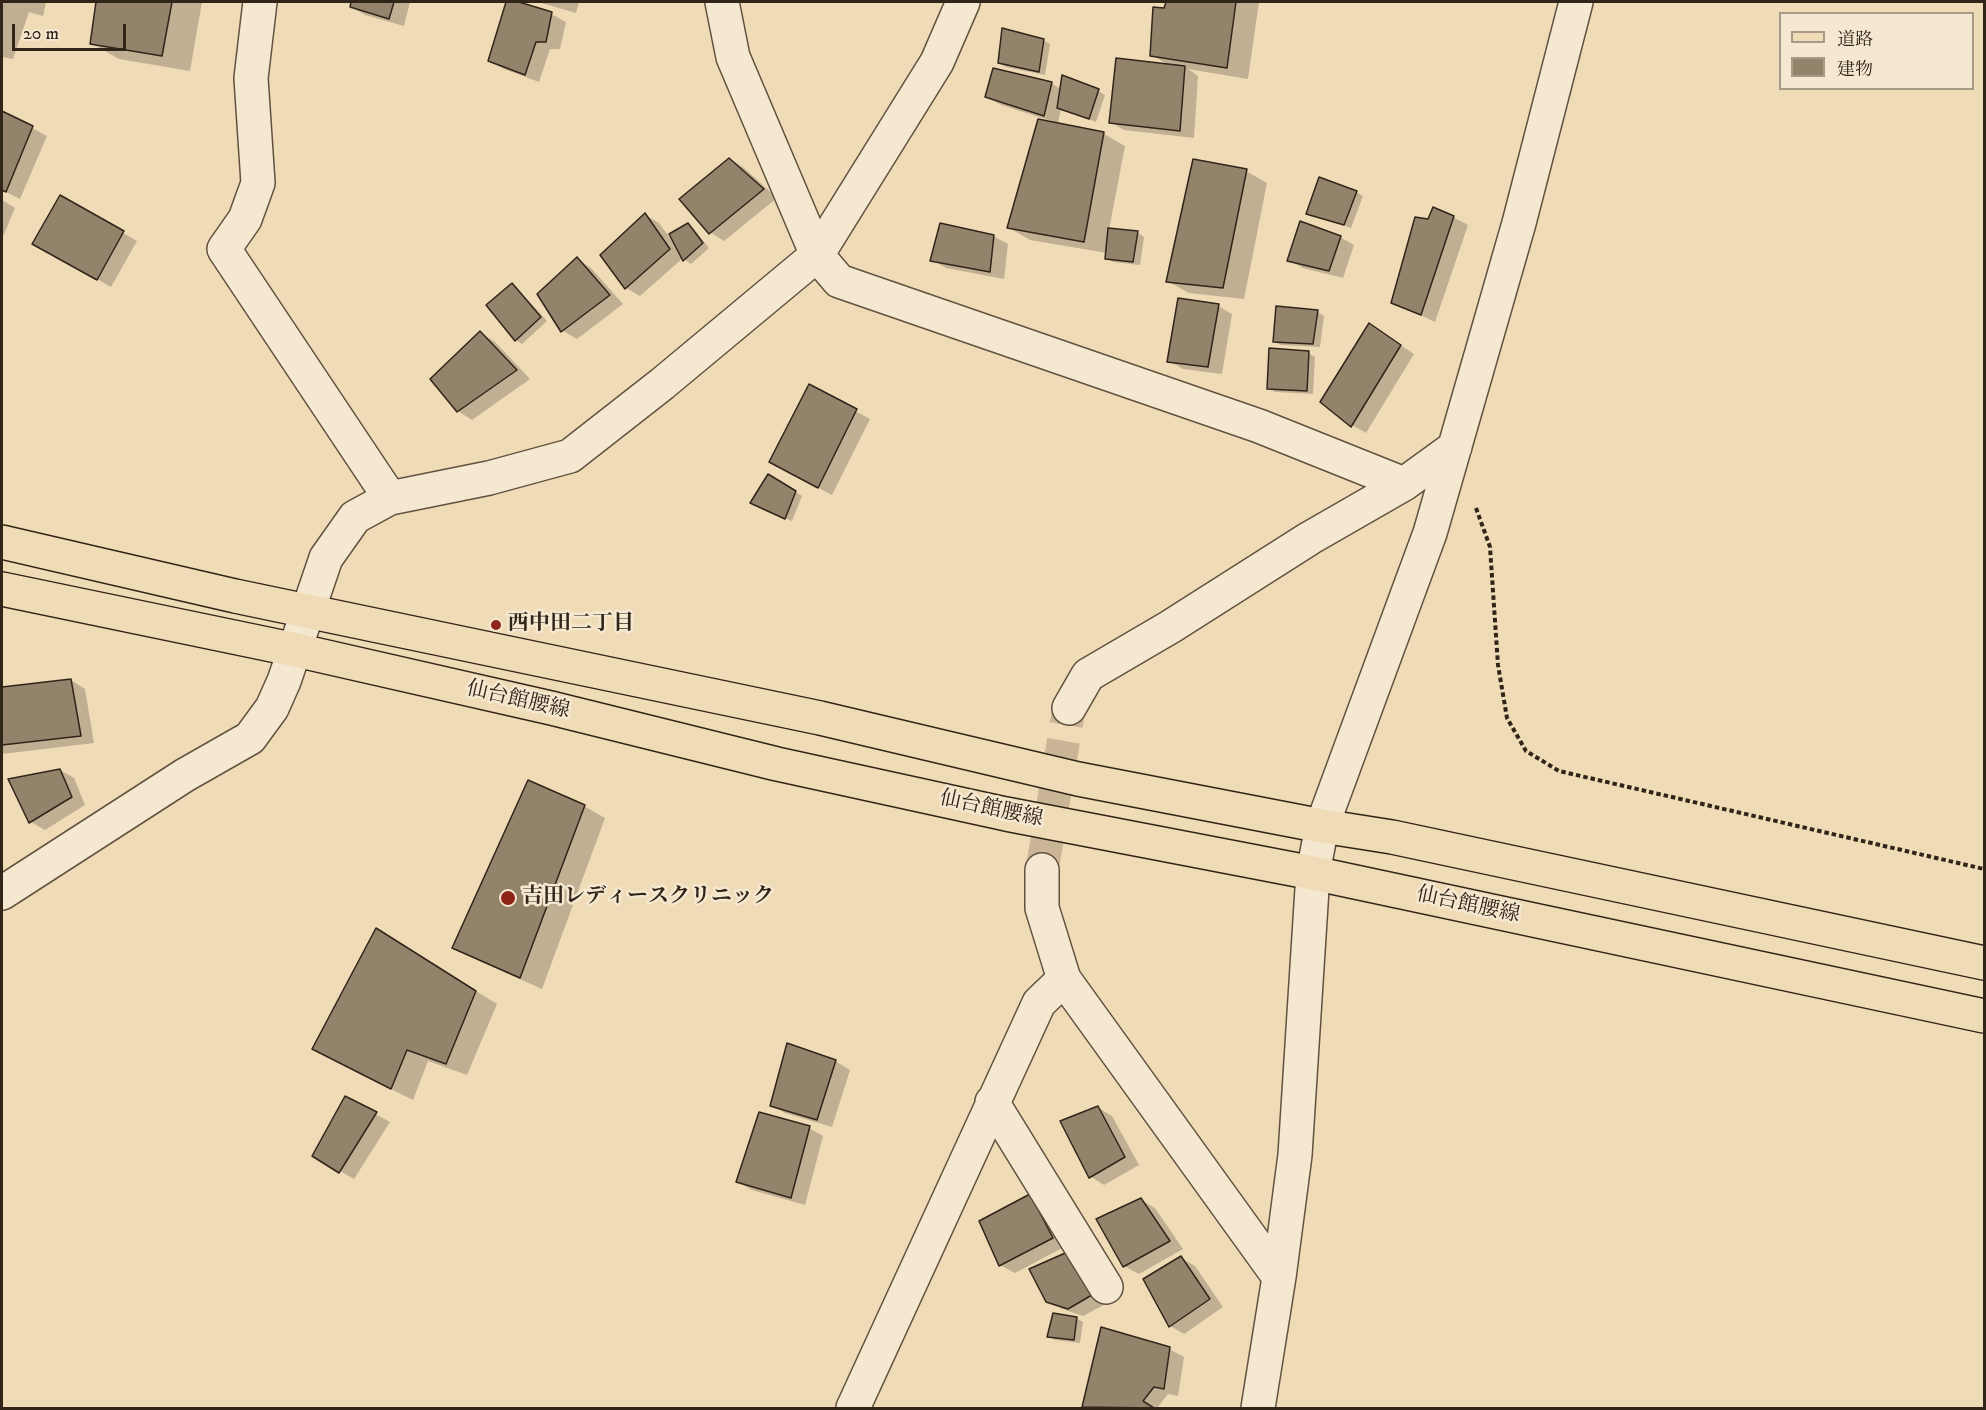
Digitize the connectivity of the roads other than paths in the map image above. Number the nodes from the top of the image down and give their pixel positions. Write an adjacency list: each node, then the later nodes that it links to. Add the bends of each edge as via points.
1 (260, 2): 8 (street, via 251,78 258,183 245,219 224,249)
2 (722, 2): 5 (street, via 733,57)
3 (963, 2): 5 (street, via 937,62)
4 (1576, 2): 6 (street)
5 (817, 255): 7 (street, via 839,281 1259,426); 8 (street, via 570,456 489,478)
6 (1455, 447): 7 (street); 14 (street, via 1430,533)
7 (1404, 484): 13 (street, via 1088,675)
8 (390, 498): 11 (street, via 355,517 326,558)
9 (2, 542): 11 (main road)
10 (2, 588): 12 (main road, 仙台館腰線)
11 (308, 611): 12 (street); 14 (main road, via 808,715 1078,779)
12 (296, 650): 16 (main road, 仙台館腰線, via 788,767); 17 (street, via 273,708 250,738 185,775)
13 (1069, 708)
14 (1322, 826): 16 (street); 18 (main road, via 1392,837)
15 (1042, 870): 19 (street, via 1042,908)
16 (1313, 873): 20 (main road, 仙台館腰線); 22 (street, via 1295,1155)
17 (2, 893)
18 (1984, 963)
19 (1064, 979): 21 (street, via 1039,1003); 22 (street)
20 (1984, 1016)
21 (992, 1102): 23 (street); 24 (street)
22 (1280, 1276): 25 (street)
23 (1106, 1287)
24 (853, 1408)
25 (1258, 1408)

